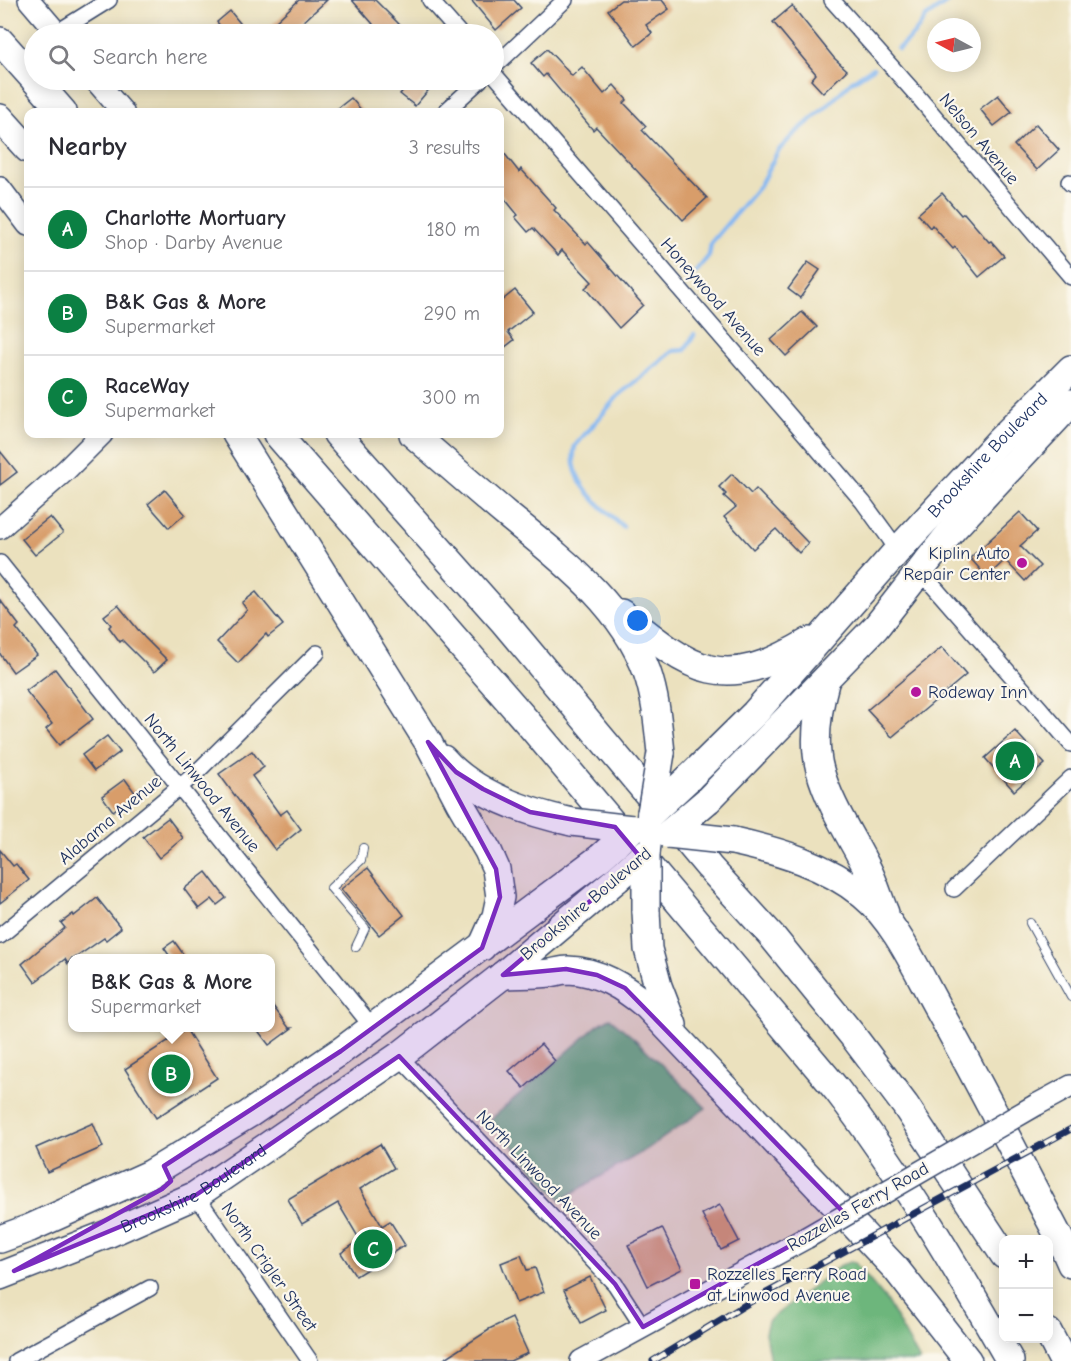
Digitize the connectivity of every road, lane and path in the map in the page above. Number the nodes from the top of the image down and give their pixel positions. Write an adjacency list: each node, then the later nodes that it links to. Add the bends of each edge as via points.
1 (29, 0): 6 (street)
2 (109, 0): 7 (street)
3 (430, 0): 8 (street)
4 (565, 0): 10 (street)
5 (832, 0): 23 (street, Nelson Avenue)
6 (49, 24)
7 (72, 24)
8 (451, 24)
9 (0, 40): 11 (highway)
10 (504, 58)
11 (24, 67)
12 (504, 86): 32 (street, Honeywood Avenue, via 788,414)
13 (44, 90): 16 (highway)
14 (104, 90): 17 (street)
15 (469, 90): 18 (street)
16 (60, 108)
17 (120, 108)
18 (449, 108)
19 (0, 118): 20 (highway)
20 (24, 145)
21 (0, 188): 22 (street)
22 (24, 220)
23 (1069, 270)
24 (1071, 369): 32 (highway, Brookshire Boulevard, via 1014,424)
25 (1065, 413): 34 (highway, Brookshire Boulevard, via 953,530)
26 (98, 438): 31 (street)
27 (238, 438): 39 (highway)
28 (280, 438): 70 (highway, via 529,724 837,1089 937,1239)
29 (341, 438): 60 (highway, via 512,631 709,867 771,935 905,1105)
30 (418, 438): 35 (highway)
31 (0, 528)
32 (898, 550): 36 (highway, Brookshire Boulevard)
33 (0, 563): 42 (street, North Linwood Avenue)
34 (921, 572): 38 (highway, Brookshire Boulevard, via 876,627); 40 (street)
35 (599, 596): 36 (highway, via 667,650 714,671 757,667 787,655); 43 (highway, bridge, via 631,640 647,672 656,707 661,753)
36 (827, 631): 43 (highway, Brookshire Boulevard, bridge, via 755,713 690,778)
37 (316, 653): 42 (street, Alabama Avenue)
38 (826, 678): 43 (highway, Brookshire Boulevard, bridge, via 708,800); 47 (highway, via 817,727 820,771)
39 (428, 742): 43 (highway, bridge, via 456,772 530,812); 50 (highway, via 496,869 500,897)
40 (1071, 744)
41 (1071, 777): 45 (street)
42 (179, 787): 48 (street, Alabama Avenue); 53 (street, North Linwood Avenue)
43 (649, 832): 47 (highway, bridge, via 733,841 799,860 838,878 864,896); 50 (highway, Brookshire Boulevard, bridge, via 601,857); 51 (highway, Brookshire Boulevard, bridge, via 617,879); 54 (highway, bridge, via 648,948 658,986)
44 (363, 848): 49 (lane, via 361,860 332,888 365,928)
45 (954, 889)
46 (1030, 923): 52 (lane)
47 (890, 925): 61 (highway, via 959,1046)
48 (0, 936)
49 (356, 947)
50 (482, 948): 53 (highway, Brookshire Boulevard)
51 (503, 975): 54 (highway, via 566,969 597,975 625,988); 55 (highway, Brookshire Boulevard)
52 (1071, 997)
53 (373, 1028): 57 (highway, Brookshire Boulevard, via 249,1114)
54 (680, 1040): 69 (highway, via 896,1269)
55 (399, 1056): 58 (highway, Brookshire Boulevard); 64 (street, North Linwood Avenue, via 615,1284)
56 (1071, 1086): 64 (street, Rozzelles Ferry Road, bridge)
57 (164, 1166): 59 (highway, Brookshire Boulevard); 62 (highway, via 169,1178 162,1189)
58 (196, 1195): 62 (highway, Brookshire Boulevard); 67 (street, North Crigler Street)
59 (0, 1239)
60 (999, 1247)
61 (1071, 1264)
62 (7, 1273)
63 (150, 1288): 66 (street)
64 (643, 1327): 68 (street, Rozzelles Ferry Road)
65 (1053, 1342): 71 (highway)
66 (16, 1361)
67 (310, 1361)
68 (580, 1361)
69 (968, 1361)
70 (1010, 1361)
71 (1063, 1361)

